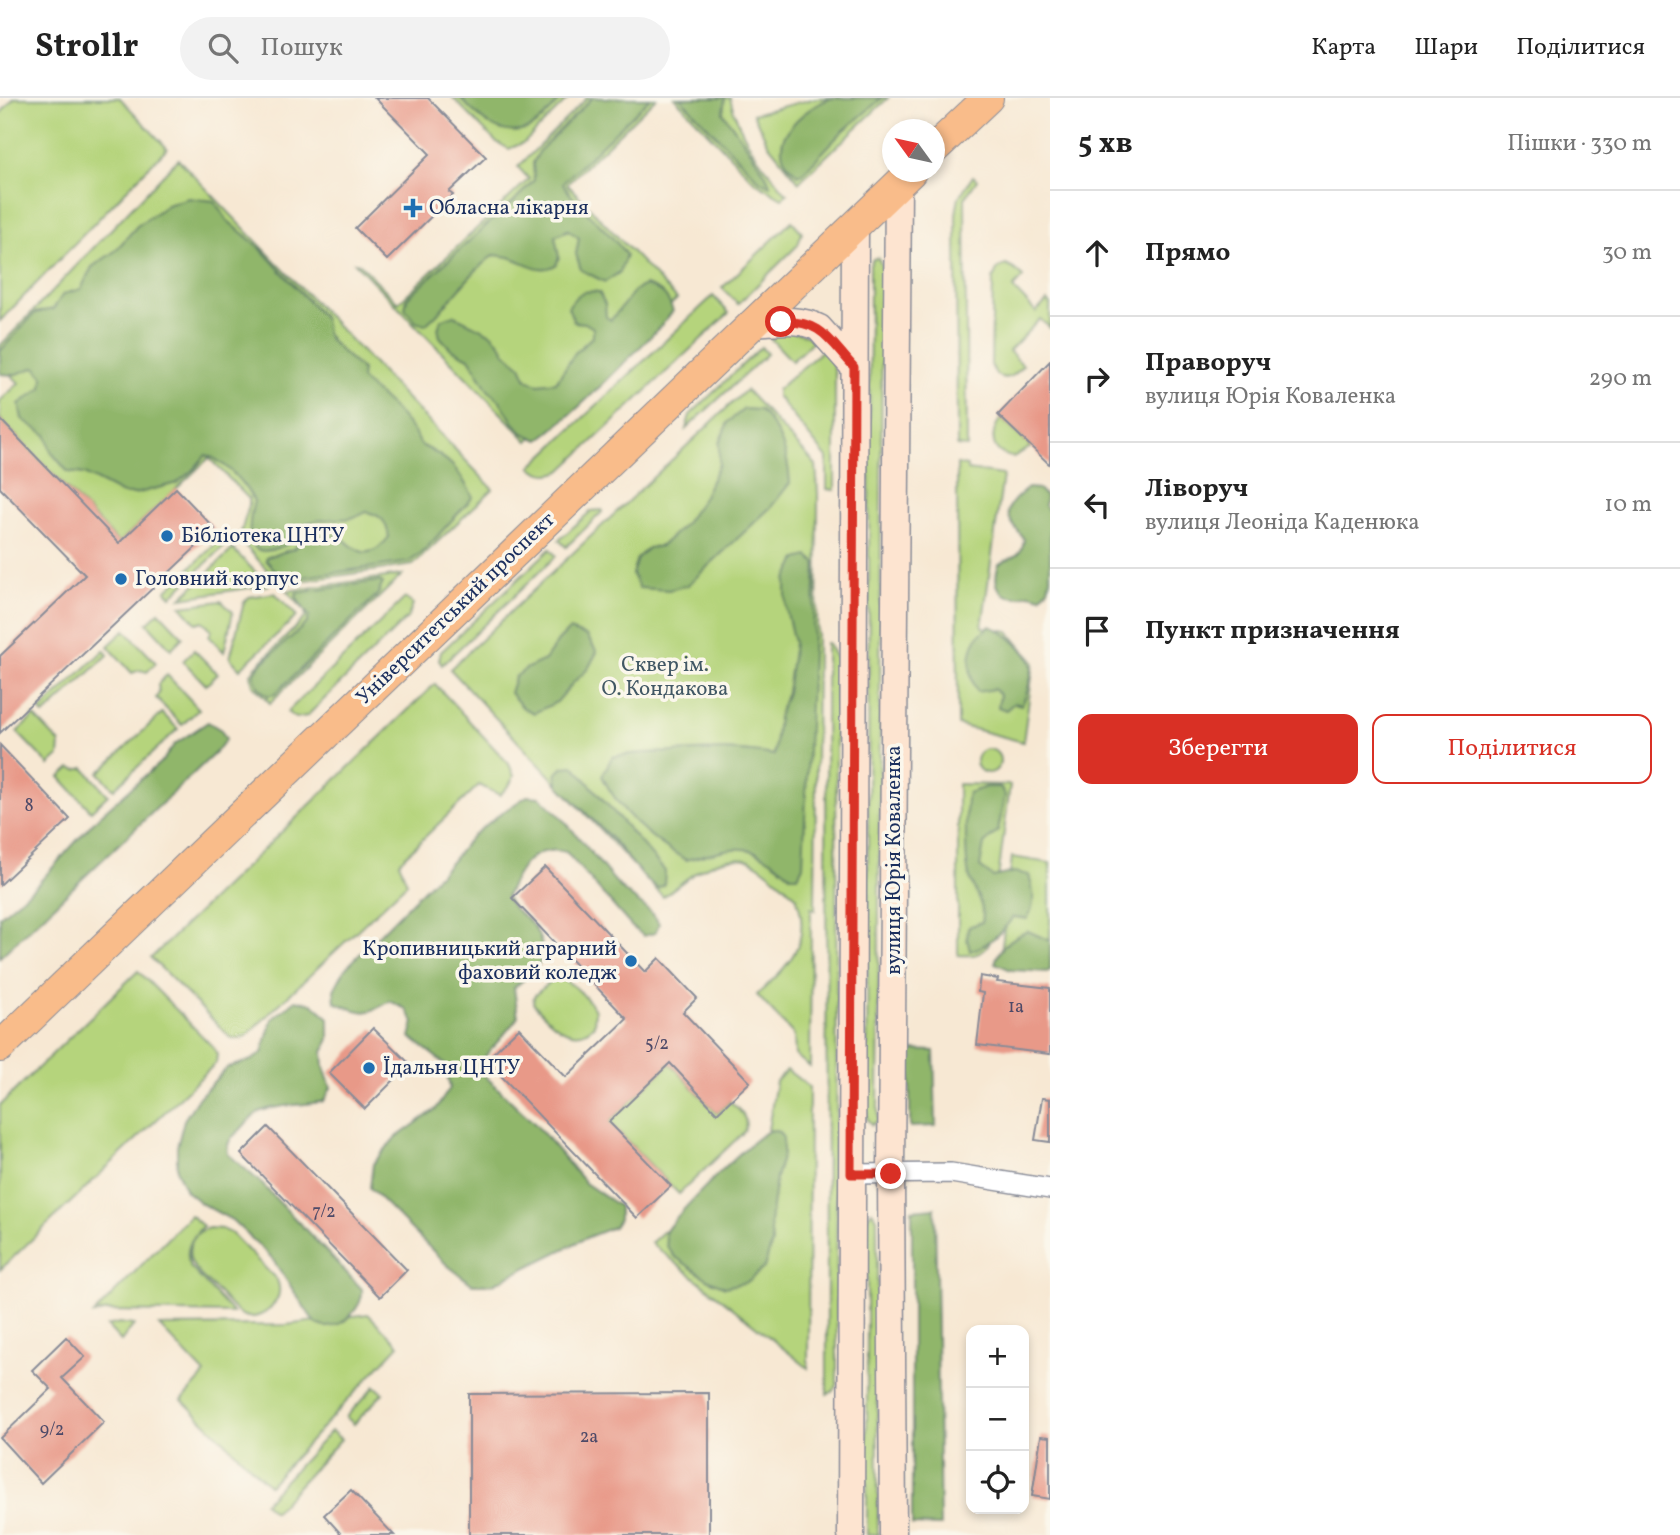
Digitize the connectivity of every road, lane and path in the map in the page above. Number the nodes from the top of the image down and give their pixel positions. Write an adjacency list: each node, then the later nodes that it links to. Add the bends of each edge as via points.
1 (988, 98): 2 (main road)
2 (945, 139)
3 (901, 182): 5 (main road, Університетський проспект)
4 (905, 182): 12 (main road, вулиця Юрія Коваленка)
5 (855, 226): 6 (main road, Університетський проспект); 7 (main road, вулиця Юрія Коваленка)
6 (832, 248): 7 (street); 8 (main road, Університетський проспект)
7 (855, 271): 9 (main road, вулиця Юрія Коваленка)
8 (753, 323): 9 (main road, via 812,324); 10 (main road, Університетський проспект)
9 (854, 367): 11 (main road, вулиця Юрія Коваленка)
10 (0, 1047)
11 (851, 1174): 12 (street); 14 (main road, вулиця Юрія Коваленка)
12 (891, 1174): 13 (street, via 951,1173); 15 (main road, вулиця Юрія Коваленка)
13 (1050, 1189)
14 (851, 1535)
15 (893, 1535)

